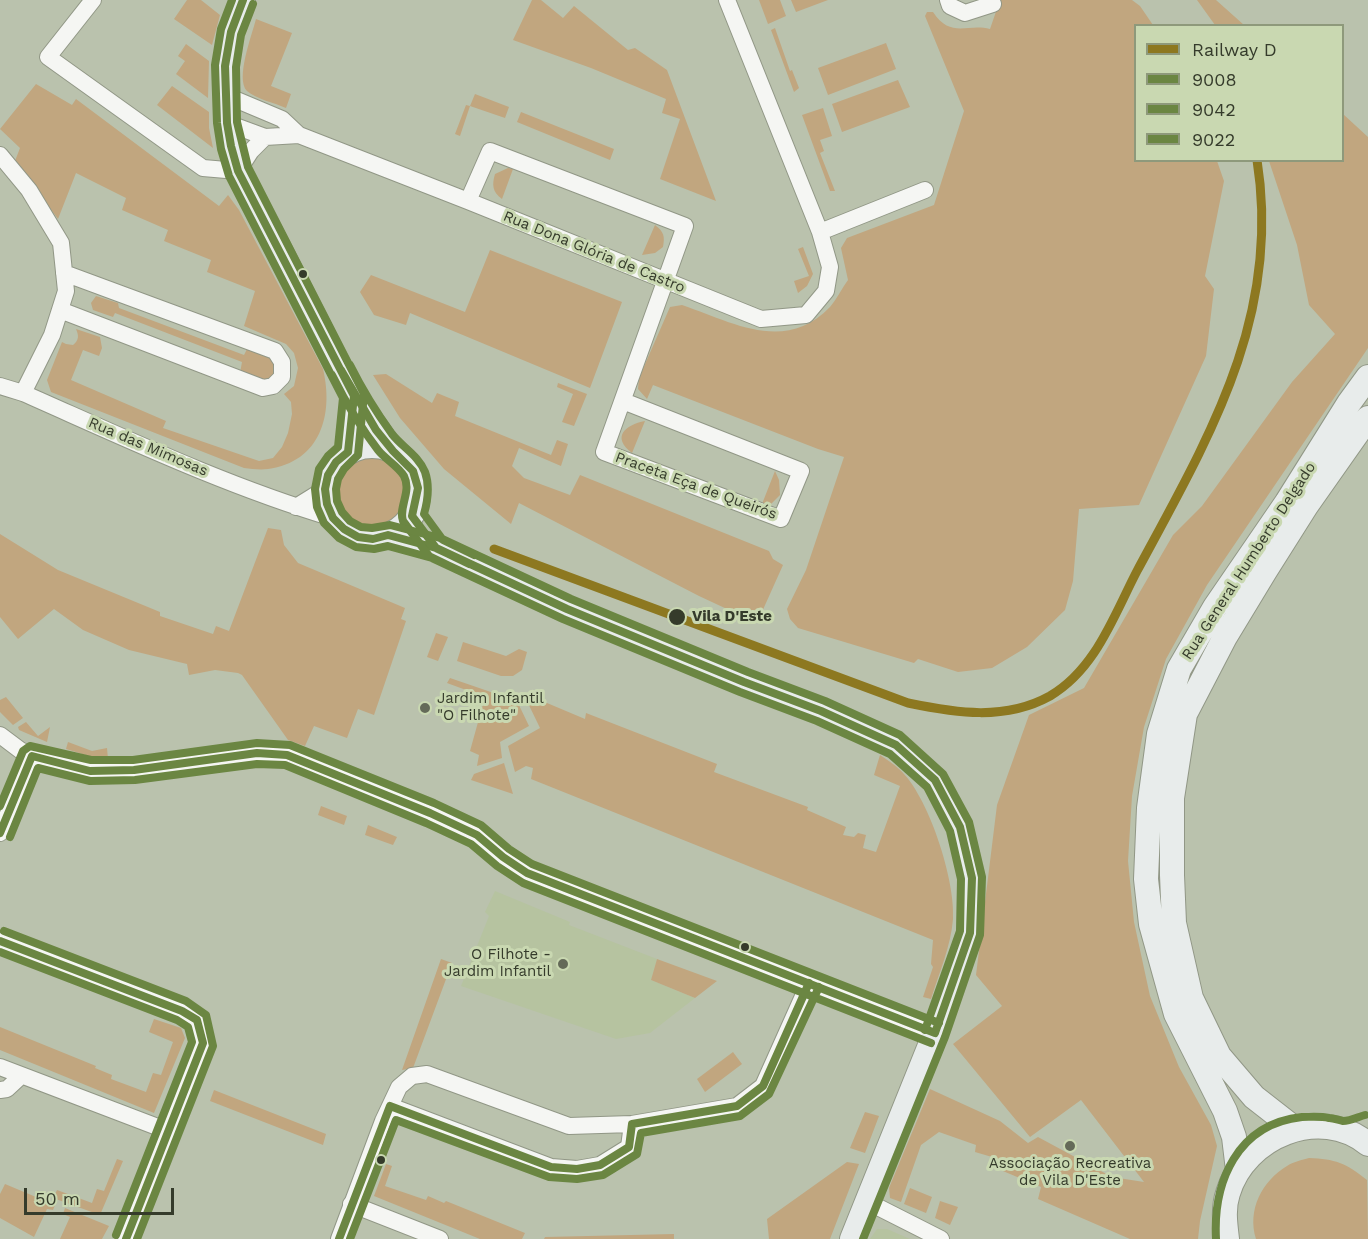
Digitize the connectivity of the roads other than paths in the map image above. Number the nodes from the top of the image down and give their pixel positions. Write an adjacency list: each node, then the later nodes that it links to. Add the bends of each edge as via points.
1 (93, 0): 11 (street, via 48,57 203,168)
2 (243, 0): 6 (street, via 231,32)
3 (727, 0): 14 (street, Rua Dona Glória de Castro)
4 (948, 0): 5 (street, via 950,6 965,13)
5 (993, 4)
6 (225, 95): 7 (street); 8 (street, Rua Dona Glória de Castro, via 282,119)
7 (227, 123): 9 (street, Rua Dona Glória de Castro); 11 (street)
8 (299, 135): 9 (street, Rua Dona Glória de Castro); 13 (street, Rua Dona Glória de Castro)
9 (265, 137): 11 (street)
10 (0, 156): 15 (street, via 29,190 61,243)
11 (238, 171): 21 (street)
12 (926, 190): 14 (street)
13 (468, 201): 16 (street, Rua Dona Glória de Castro); 16 (street, Praceta Eça de Queirós, via 490,151 685,226)
14 (820, 232): 16 (street, Rua Dona Glória de Castro, via 830,267 826,291 806,315 761,319)
15 (64, 273): 17 (street, via 66,291); 17 (street, via 275,351 282,362 282,377 273,386 263,387)
16 (666, 280): 22 (street, Praceta Eça de Queirós)
17 (60, 310): 20 (street)
18 (1368, 377): 48 (street, Rua General Humberto Delgado, via 1215,607 1179,669 1159,734 1149,808 1146,879 1151,924 1176,1014 1225,1111 1234,1137)
19 (0, 386): 20 (street, Rua das Mimosas)
20 (23, 393): 27 (street, Rua das Mimosas, via 185,465)
21 (354, 396): 24 (street); 25 (street)
22 (623, 401): 22 (street, Praceta Eça de Queirós, via 604,452 781,519 801,471)
23 (1368, 418): 44 (street, Rua General Humberto Delgado, via 1265,571 1185,714 1173,798 1174,923 1191,998 1219,1056 1254,1097)
24 (392, 450): 25 (street, via 377,446); 28 (street, via 413,471 418,486)
25 (348, 452): 26 (street, via 332,468)
26 (325, 489): 27 (street); 29 (street)
27 (296, 507): 29 (street, Rua das Mimosas)
28 (412, 516): 30 (street, via 402,528); 31 (street)
29 (333, 518): 30 (street, via 358,537)
30 (388, 535): 31 (street)
31 (436, 548): 37 (street, via 567,609 896,745 935,780 960,827 972,878 970,933)
32 (0, 735): 33 (street)
33 (32, 756): 34 (street); 36 (street, via 90,771 134,770 257,753 286,755 477,835 527,873)
34 (0, 833)
35 (0, 941): 45 (street, via 197,1020 203,1043)
36 (809, 983): 37 (street); 42 (street, via 763,1086 737,1106)
37 (935, 1033): 49 (street)
38 (0, 1067): 39 (street)
39 (21, 1076): 40 (street, via 7,1089); 45 (street)
40 (0, 1090)
41 (390, 1106): 42 (street, via 399,1087 412,1076 427,1074 569,1126); 42 (street, via 551,1167 577,1169 600,1165 629,1147); 50 (street)
42 (632, 1124)
43 (1368, 1125): 46 (street)
44 (1295, 1129): 46 (street, via 1328,1128); 48 (street, via 1262,1144)
45 (168, 1131): 51 (street)
46 (1344, 1132): 47 (street)
47 (1368, 1144)
48 (1238, 1170): 56 (street, via 1227,1193)
49 (866, 1201): 54 (street); 55 (street)
50 (351, 1204): 52 (street); 53 (street)
51 (126, 1239)
52 (339, 1239)
53 (440, 1239)
54 (852, 1239)
55 (941, 1239)
56 (1227, 1239)

